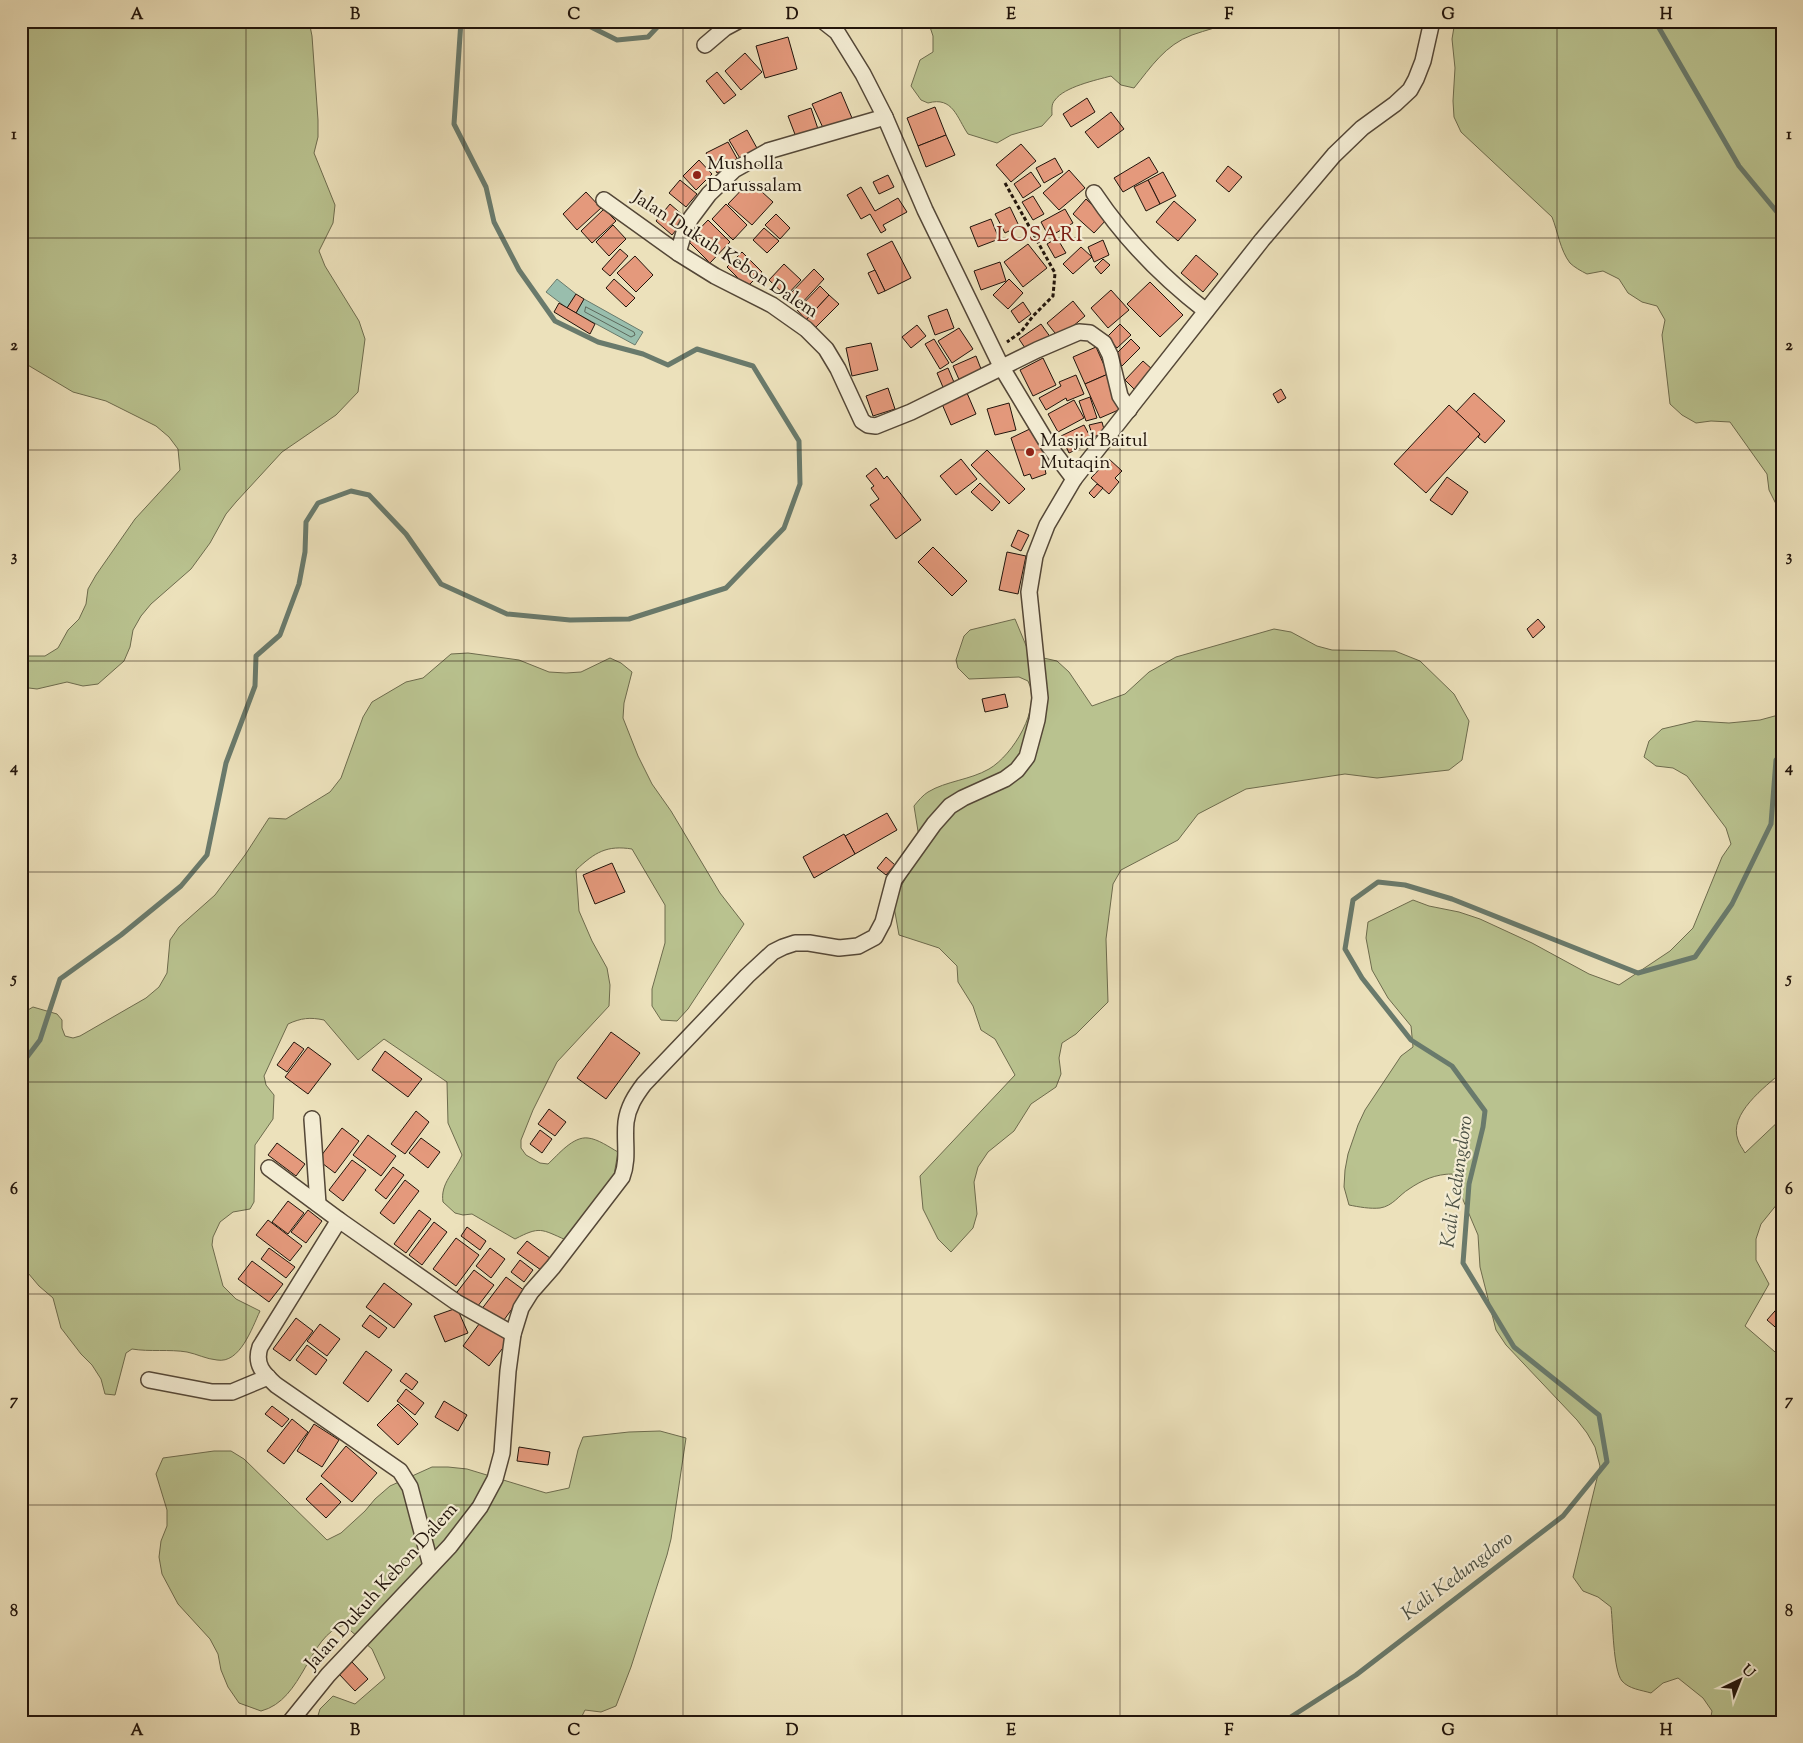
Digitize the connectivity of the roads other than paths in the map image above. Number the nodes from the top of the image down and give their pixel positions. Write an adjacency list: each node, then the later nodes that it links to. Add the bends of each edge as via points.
1 (738, 21): 4 (street)
2 (823, 21): 5 (street, via 847,45)
3 (1432, 21): 9 (street, Jalan Dukuh Kebon Dalem, via 1423,61 1410,90 1334,155)
4 (705, 45)
5 (885, 117): 8 (street, via 768,151 734,170 709,194 691,218); 10 (street, via 925,210)
6 (1094, 193): 9 (street, via 1123,233 1184,294)
7 (604, 200): 8 (street, Jalan Dukuh Kebon Dalem)
8 (678, 253): 10 (street, Jalan Dukuh Kebon Dalem, via 772,305 806,330 826,349 862,421 868,426 911,412)
9 (1206, 311): 11 (street, Jalan Dukuh Kebon Dalem)
10 (1002, 368): 11 (street, Jalan Dukuh Kebon Dalem, via 1079,332 1090,333 1104,343 1120,396); 12 (street)
11 (1129, 410): 12 (street, Jalan Dukuh Kebon Dalem)
12 (1074, 480): 17 (street, Jalan Dukuh Kebon Dalem, via 1058,505 1034,556 1030,609 1040,698 1027,757 1005,779 963,798 939,818 894,880 883,922 875,937 858,946 839,948 809,943 784,946 773,952 644,1084 633,1098 626,1122 626,1167 622,1177 528,1296 518,1314)
13 (312, 1120): 15 (street)
14 (268, 1168): 15 (street)
15 (318, 1204): 16 (street)
16 (339, 1220): 17 (street, via 456,1302); 18 (street, via 260,1347 258,1363)
17 (513, 1334): 20 (street, Jalan Dukuh Kebon Dalem, via 502,1453 495,1479 470,1521)
18 (268, 1377): 19 (street, via 232,1392 212,1392); 20 (street, via 276,1386 400,1471 410,1487)
19 (149, 1380)
20 (431, 1566): 21 (street, Jalan Dukuh Kebon Dalem, via 328,1675)
21 (290, 1722)

